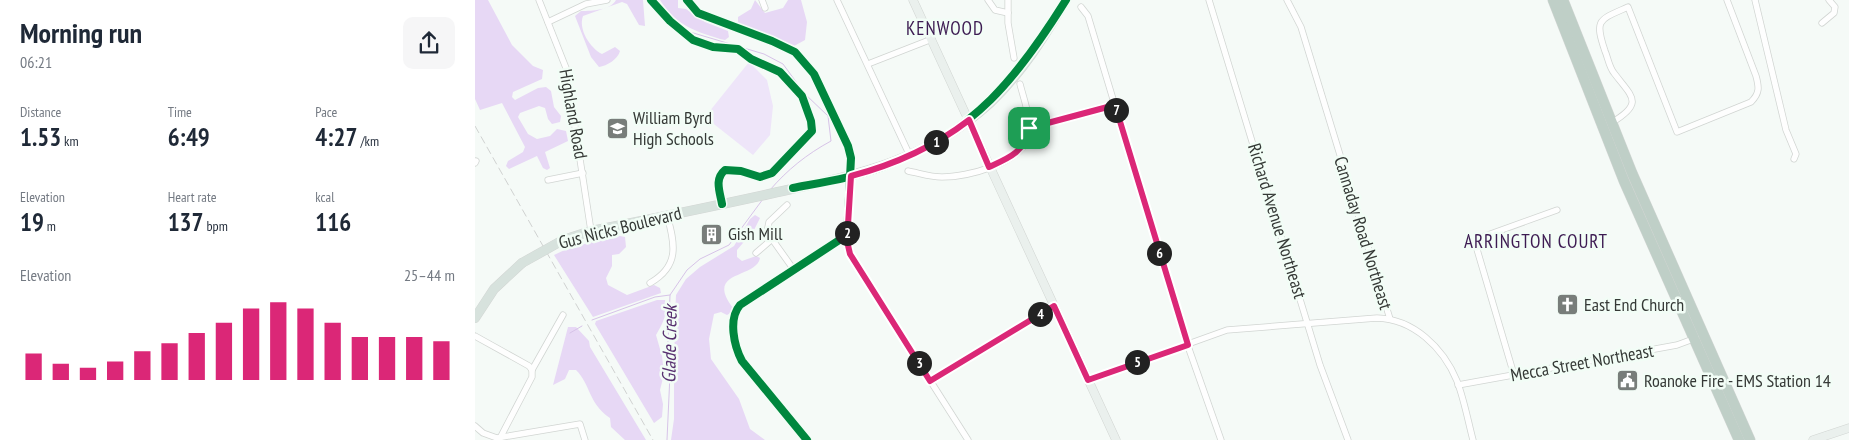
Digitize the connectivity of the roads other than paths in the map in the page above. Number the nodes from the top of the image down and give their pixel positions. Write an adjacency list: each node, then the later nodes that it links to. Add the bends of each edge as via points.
1 (539, 0): 23 (street, Highland Road)
2 (607, 0): 18 (street)
3 (687, 0): 38 (street, via 698,13 782,45 801,57 821,87 848,146)
4 (762, 0): 21 (street)
5 (837, 0): 27 (street)
6 (913, 0): 25 (street)
7 (988, 0): 22 (street, via 996,10)
8 (1008, 0): 22 (street)
9 (1066, 0): 30 (main road, Gus Nicks Boulevard, via 1014,78)
10 (1209, 0): 53 (street, Richard Avenue Northeast)
11 (1287, 0): 52 (street, Cannaday Road Northeast, via 1301,27)
12 (1553, 0): 31 (highway)
13 (1563, 0): 31 (highway)
14 (1626, 0): 19 (street)
15 (1727, 0): 19 (street, via 1756,76 1759,88 1756,97 1751,102 1677,132)
16 (1755, 0): 34 (street, via 1786,130 1796,154)
17 (1829, 0): 24 (street, via 1835,7 1834,13)
18 (591, 1): 23 (street)
19 (1628, 6): 31 (street, via 1601,21 1598,31 1612,71 1632,95 1633,102 1629,111)
20 (1081, 7): 29 (street, via 1088,16)
21 (765, 8)
22 (1008, 12): 26 (street)
23 (548, 22): 37 (street, Highland Road, via 566,68)
24 (1822, 23)
25 (932, 39): 27 (street); 30 (street)
26 (1014, 58)
27 (868, 64): 33 (street)
28 (1020, 84): 32 (street)
29 (1115, 105): 32 (street); 56 (street)
30 (969, 120): 33 (main road, Gus Nicks Boulevard); 35 (street)
31 (1607, 125): 55 (highway)
32 (1029, 128): 35 (street, via 1020,150)
33 (910, 156): 38 (main road, Gus Nicks Boulevard)
34 (1794, 159)
35 (989, 167): 36 (street, via 951,176); 49 (street)
36 (908, 171)
37 (583, 173): 39 (street); 43 (street, Highland Road)
38 (851, 176): 42 (main road, Gus Nicks Boulevard); 44 (street)
39 (548, 180)
40 (787, 205): 45 (street, via 767,225)
41 (1557, 210): 58 (street, via 1479,239 1476,250)
42 (667, 215): 43 (main road, Gus Nicks Boulevard); 48 (street, via 674,250 672,260 663,274)
43 (591, 231): 51 (main road, Gus Nicks Boulevard, bridge, via 563,240 522,263 494,290)
44 (847, 235): 47 (street); 60 (street, via 854,261)
45 (771, 240): 46 (street); 47 (street)
46 (755, 253)
47 (794, 270): 67 (street, via 740,305 735,313 734,329 742,361)
48 (650, 283)
49 (1054, 306): 59 (street); 60 (street)
50 (563, 315): 57 (street)
51 (475, 318)
52 (1390, 318): 53 (street); 61 (street, Cannaday Road Northeast, via 1407,324 1424,336 1449,365)
53 (1308, 323): 56 (street, via 1234,329); 70 (street, Richard Avenue Northeast)
54 (475, 336): 57 (street)
55 (1699, 337): 58 (street, Mecca Street Northeast, via 1677,345); 72 (highway); 73 (highway)
56 (1188, 345): 59 (street); 69 (street)
57 (532, 370): 64 (street, via 532,377)
58 (1514, 375): 61 (street, Mecca Street Northeast)
59 (1088, 380): 66 (street)
60 (930, 381): 68 (street)
61 (1458, 385): 71 (street, Cannaday Road Northeast)
62 (475, 426): 64 (street)
63 (1849, 428): 74 (street)
64 (500, 439): 65 (street, via 580,424)
65 (584, 439)
66 (1115, 439)
67 (807, 440)
68 (968, 440)
69 (1221, 440)
70 (1348, 440)
71 (1473, 440)
72 (1739, 440)
73 (1750, 440)
74 (1813, 440)

